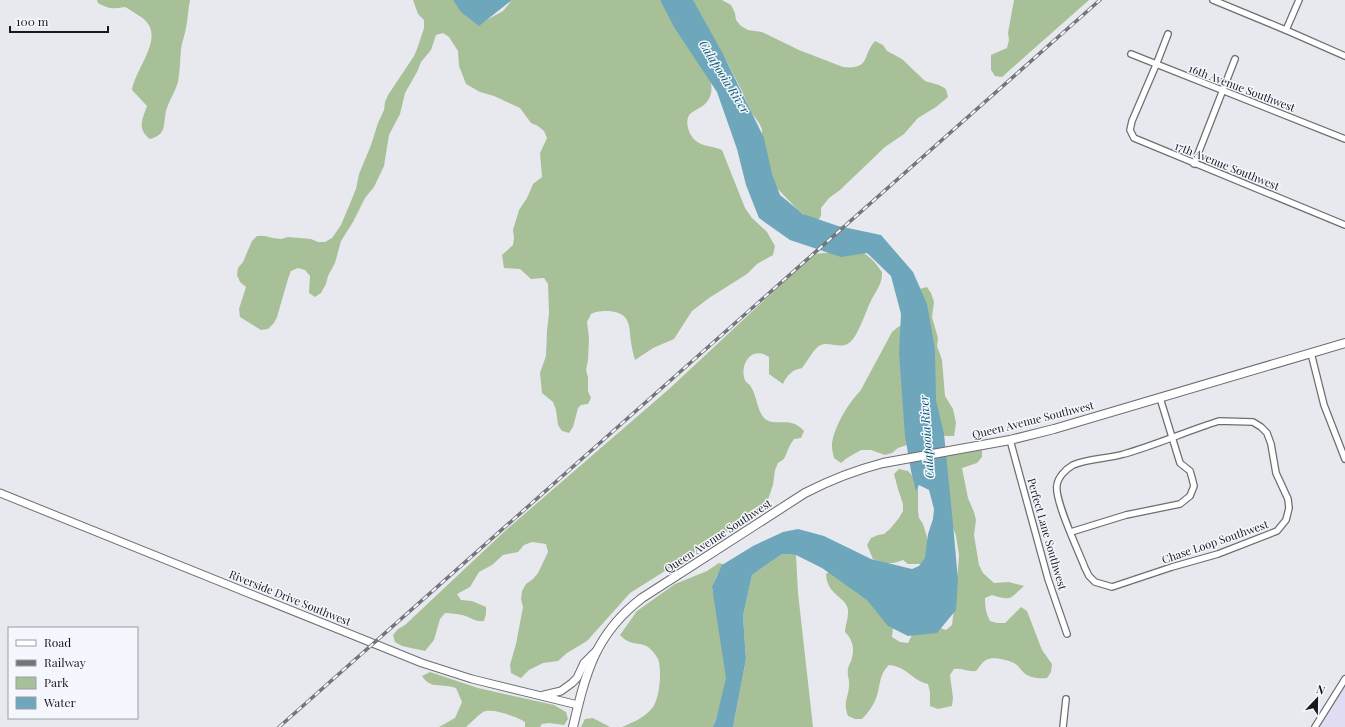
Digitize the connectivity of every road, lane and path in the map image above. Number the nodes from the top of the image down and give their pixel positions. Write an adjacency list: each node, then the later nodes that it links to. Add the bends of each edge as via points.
1 (1213, 0): 3 (street)
2 (1299, 0): 3 (street)
3 (1286, 30): 6 (street)
4 (1168, 34): 8 (street, 17th Avenue Southwest)
5 (1131, 54): 8 (street, 16th Avenue Southwest)
6 (1345, 56)
7 (1235, 59): 9 (street)
8 (1156, 65): 9 (street, 16th Avenue Southwest); 11 (street, 17th Avenue Southwest, via 1130,130 1134,138)
9 (1223, 92): 10 (street, 16th Avenue Southwest); 11 (street)
10 (1345, 139)
11 (1194, 164): 12 (street, 17th Avenue Southwest)
12 (1345, 225)
13 (1345, 343): 14 (main road, Queen Avenue Southwest)
14 (1311, 353): 15 (main road, Queen Avenue Southwest); 18 (street, via 1324,404)
15 (1160, 398): 16 (street); 17 (main road, Queen Avenue Southwest)
16 (1172, 437): 20 (street, Chase Loop Southwest, via 1147,448 1080,462 1066,470 1056,486 1057,497); 20 (street, via 1180,463 1190,471 1194,486 1190,496 1180,504 1126,515); 20 (street, Chase Loop Southwest, via 1219,421 1253,422 1261,427 1267,433 1276,473 1288,498 1286,520 1277,531 1258,539 1112,587 1095,582 1089,576)
17 (1010, 440): 21 (street, Perfect Lane Southwest, via 1048,578); 22 (main road, Queen Avenue Southwest, via 863,469 815,488 642,598 621,616)
18 (1345, 459)
19 (0, 493): 24 (street, Riverside Drive Southwest, via 422,663 472,679)
20 (1071, 532)
21 (1067, 634)
22 (596, 650): 24 (street, via 567,688); 26 (main road, Queen Avenue Southwest)
23 (1345, 679): 29 (street)
24 (539, 695): 26 (street, Riverside Drive Southwest)
25 (1066, 699): 28 (street)
26 (578, 705): 27 (main road, Queen Avenue Southwest)
27 (573, 727)
28 (1063, 727)
29 (1315, 727)

